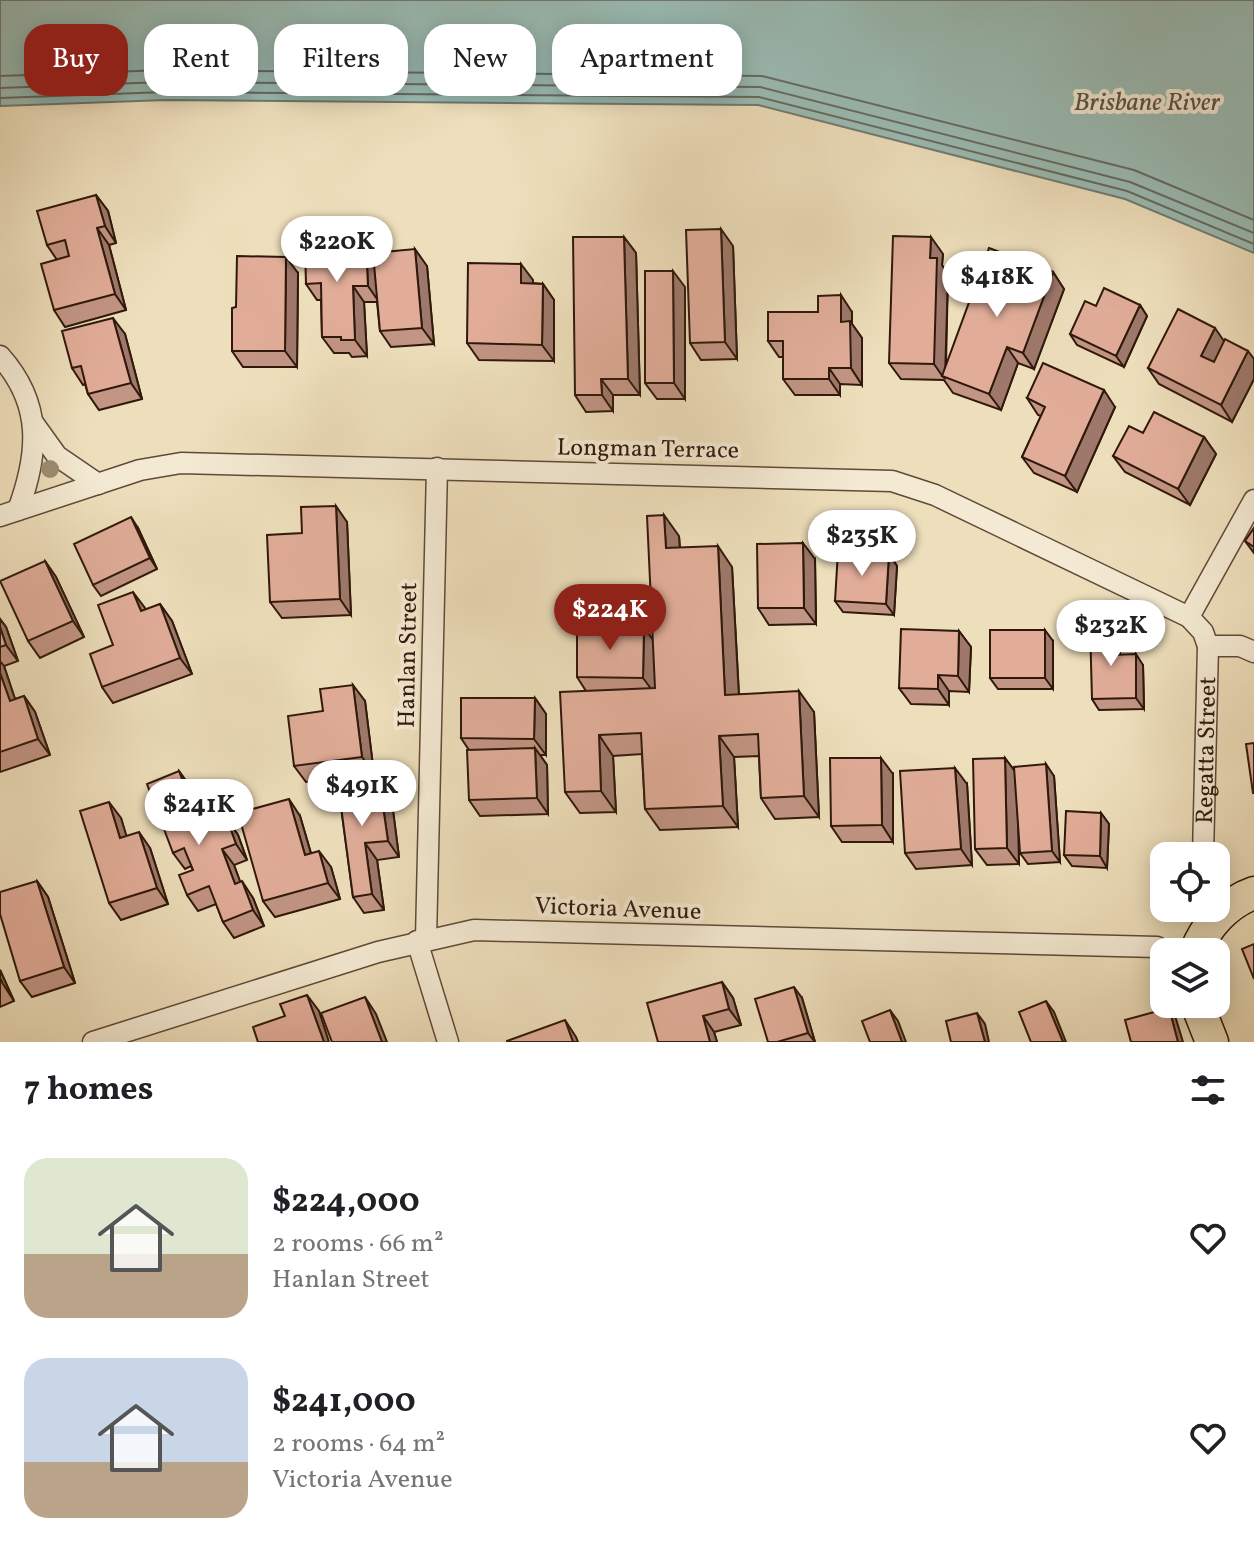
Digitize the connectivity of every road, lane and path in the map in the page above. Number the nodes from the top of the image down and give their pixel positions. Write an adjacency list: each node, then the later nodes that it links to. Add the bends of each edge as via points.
1 (0, 356): 2 (street, via 16,375)
2 (31, 417): 4 (street, via 57,456); 6 (street, via 35,458)
3 (437, 468): 4 (street, Longman Terrace, via 181,463); 7 (street, Longman Terrace, via 892,481 935,495); 13 (street, Hanlan Street)
4 (98, 484): 6 (street, Longman Terrace)
5 (1254, 500): 7 (street)
6 (9, 513)
7 (1189, 617): 8 (street)
8 (1208, 646): 9 (street, via 1240,646); 10 (street, Regatta Street)
9 (1254, 652)
10 (1203, 842)
11 (1254, 893): 12 (main road, via 1236,901)
12 (1203, 930)
13 (421, 940): 14 (street, Victoria Avenue, via 474,930); 16 (street, Victoria Avenue); 17 (street, Hanlan Street)
14 (1150, 947)
15 (1203, 1018): 18 (main road)
16 (93, 1042)
17 (448, 1042)
18 (1212, 1042)

